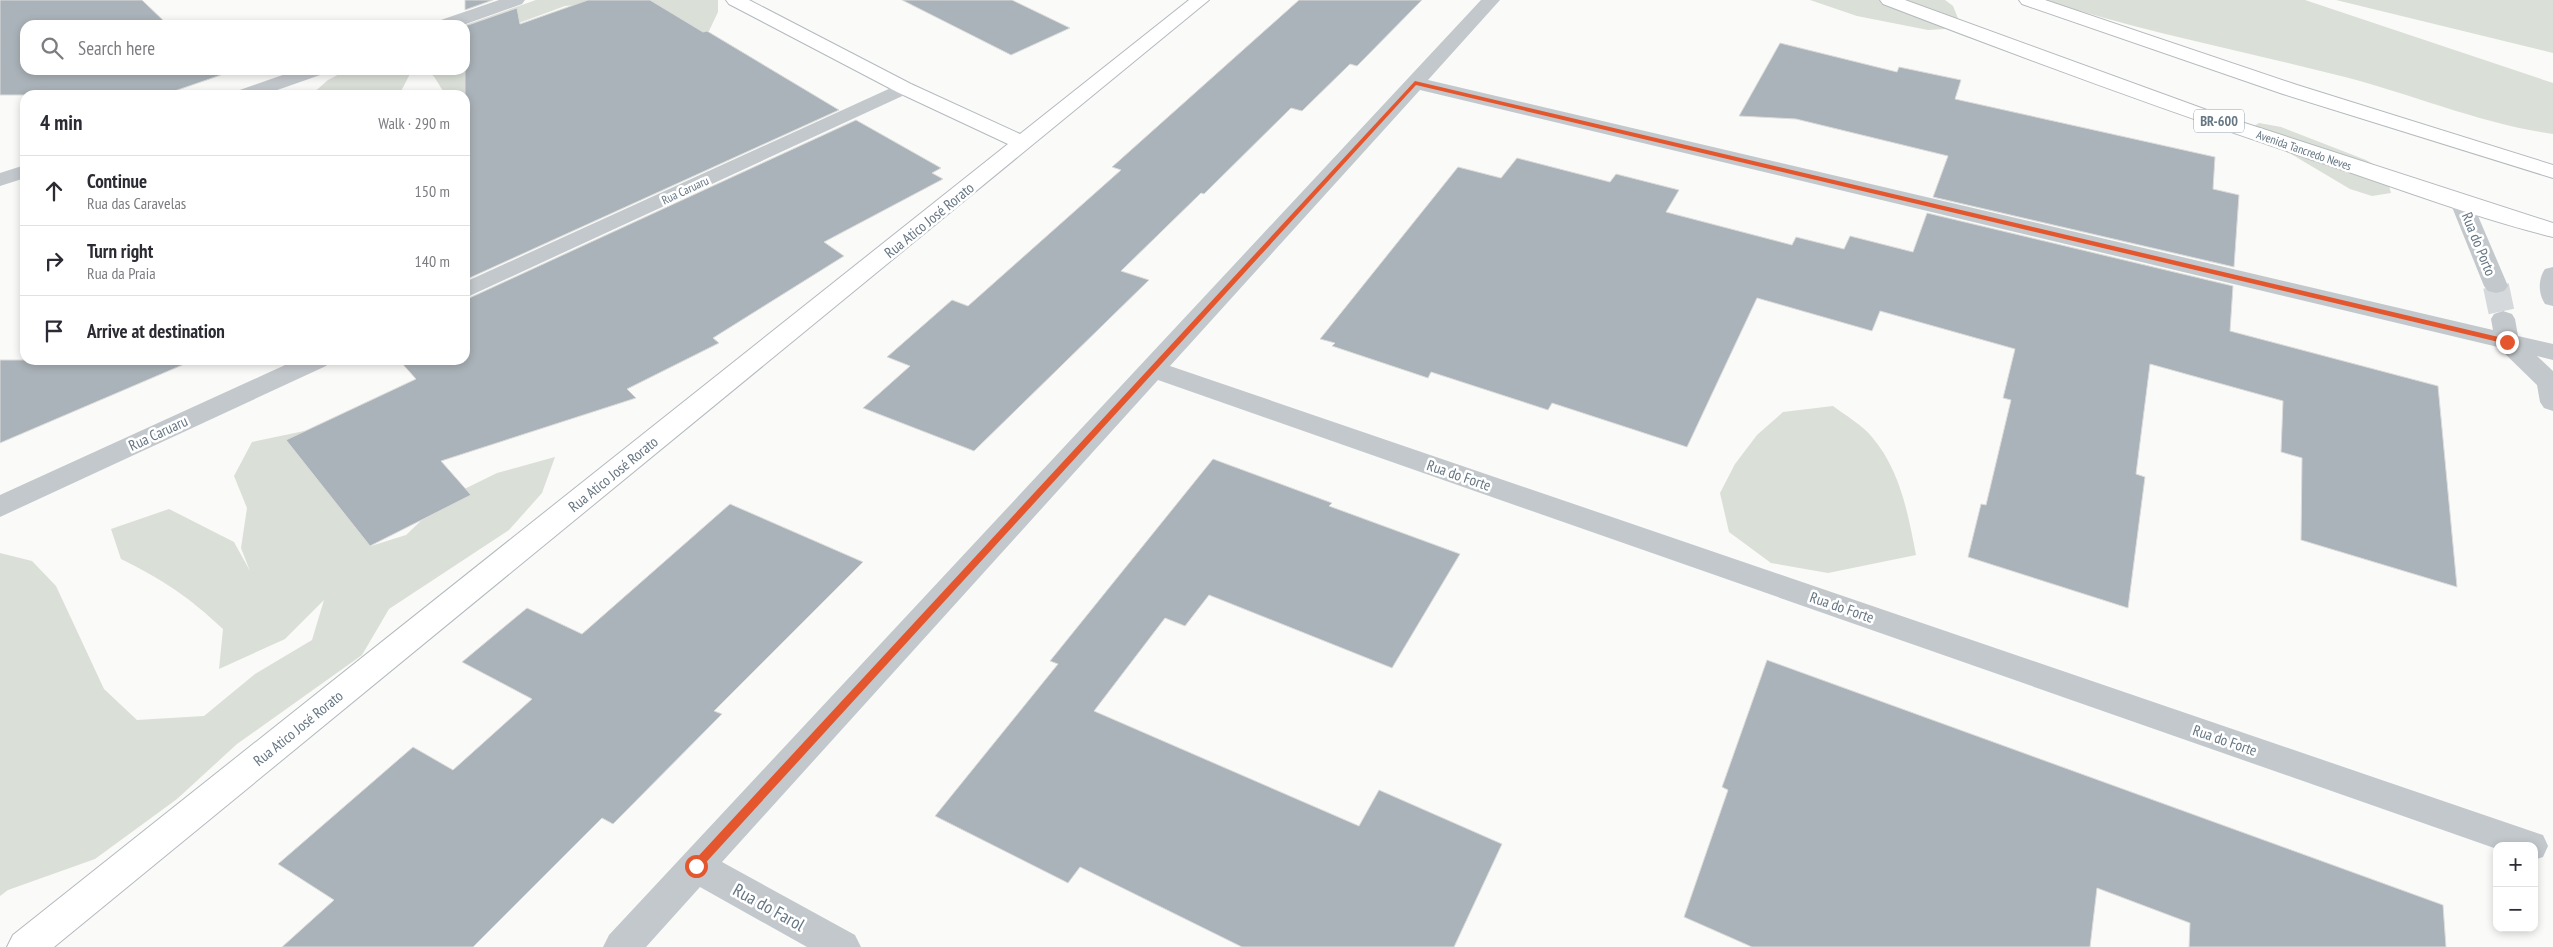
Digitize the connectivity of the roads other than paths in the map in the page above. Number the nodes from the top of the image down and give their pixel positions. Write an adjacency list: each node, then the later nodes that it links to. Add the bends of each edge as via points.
1 (516, 0): 7 (street)
2 (735, 0): 10 (street)
3 (1200, 0): 12 (street, Rua Atico José Rorato)
4 (1491, 0): 9 (street)
5 (1889, 0): 16 (street, Avenida Tancredo Neves / BR-600, via 2108,82)
6 (2028, 0): 13 (street, via 2361,114)
7 (459, 20)
8 (302, 75): 11 (street)
9 (1415, 83): 22 (street); 25 (street)
10 (904, 88): 12 (street); 20 (street, Rua Caruaru)
11 (258, 90)
12 (1023, 144): 32 (street, Rua Atico José Rorato)
13 (2553, 172)
14 (20, 173): 15 (street)
15 (0, 180)
16 (2462, 202): 17 (street, Avenida Tancredo Neves / BR-600); 19 (street, Rua do Porto)
17 (2553, 230)
18 (2553, 274): 21 (street)
19 (2496, 286)
20 (470, 289)
21 (2553, 299)
22 (2505, 330): 23 (street); 26 (street)
23 (2553, 352)
24 (306, 365): 27 (street, Rua Caruaru)
25 (1153, 369): 28 (street, Rua do Forte); 31 (street)
26 (2552, 386)
27 (0, 506)
28 (2521, 842)
29 (2538, 848): 30 (street, Rua do Forte)
30 (2553, 853)
31 (696, 866): 33 (street); 34 (street, Rua do Farol)
32 (26, 947)
33 (622, 947)
34 (842, 947)

